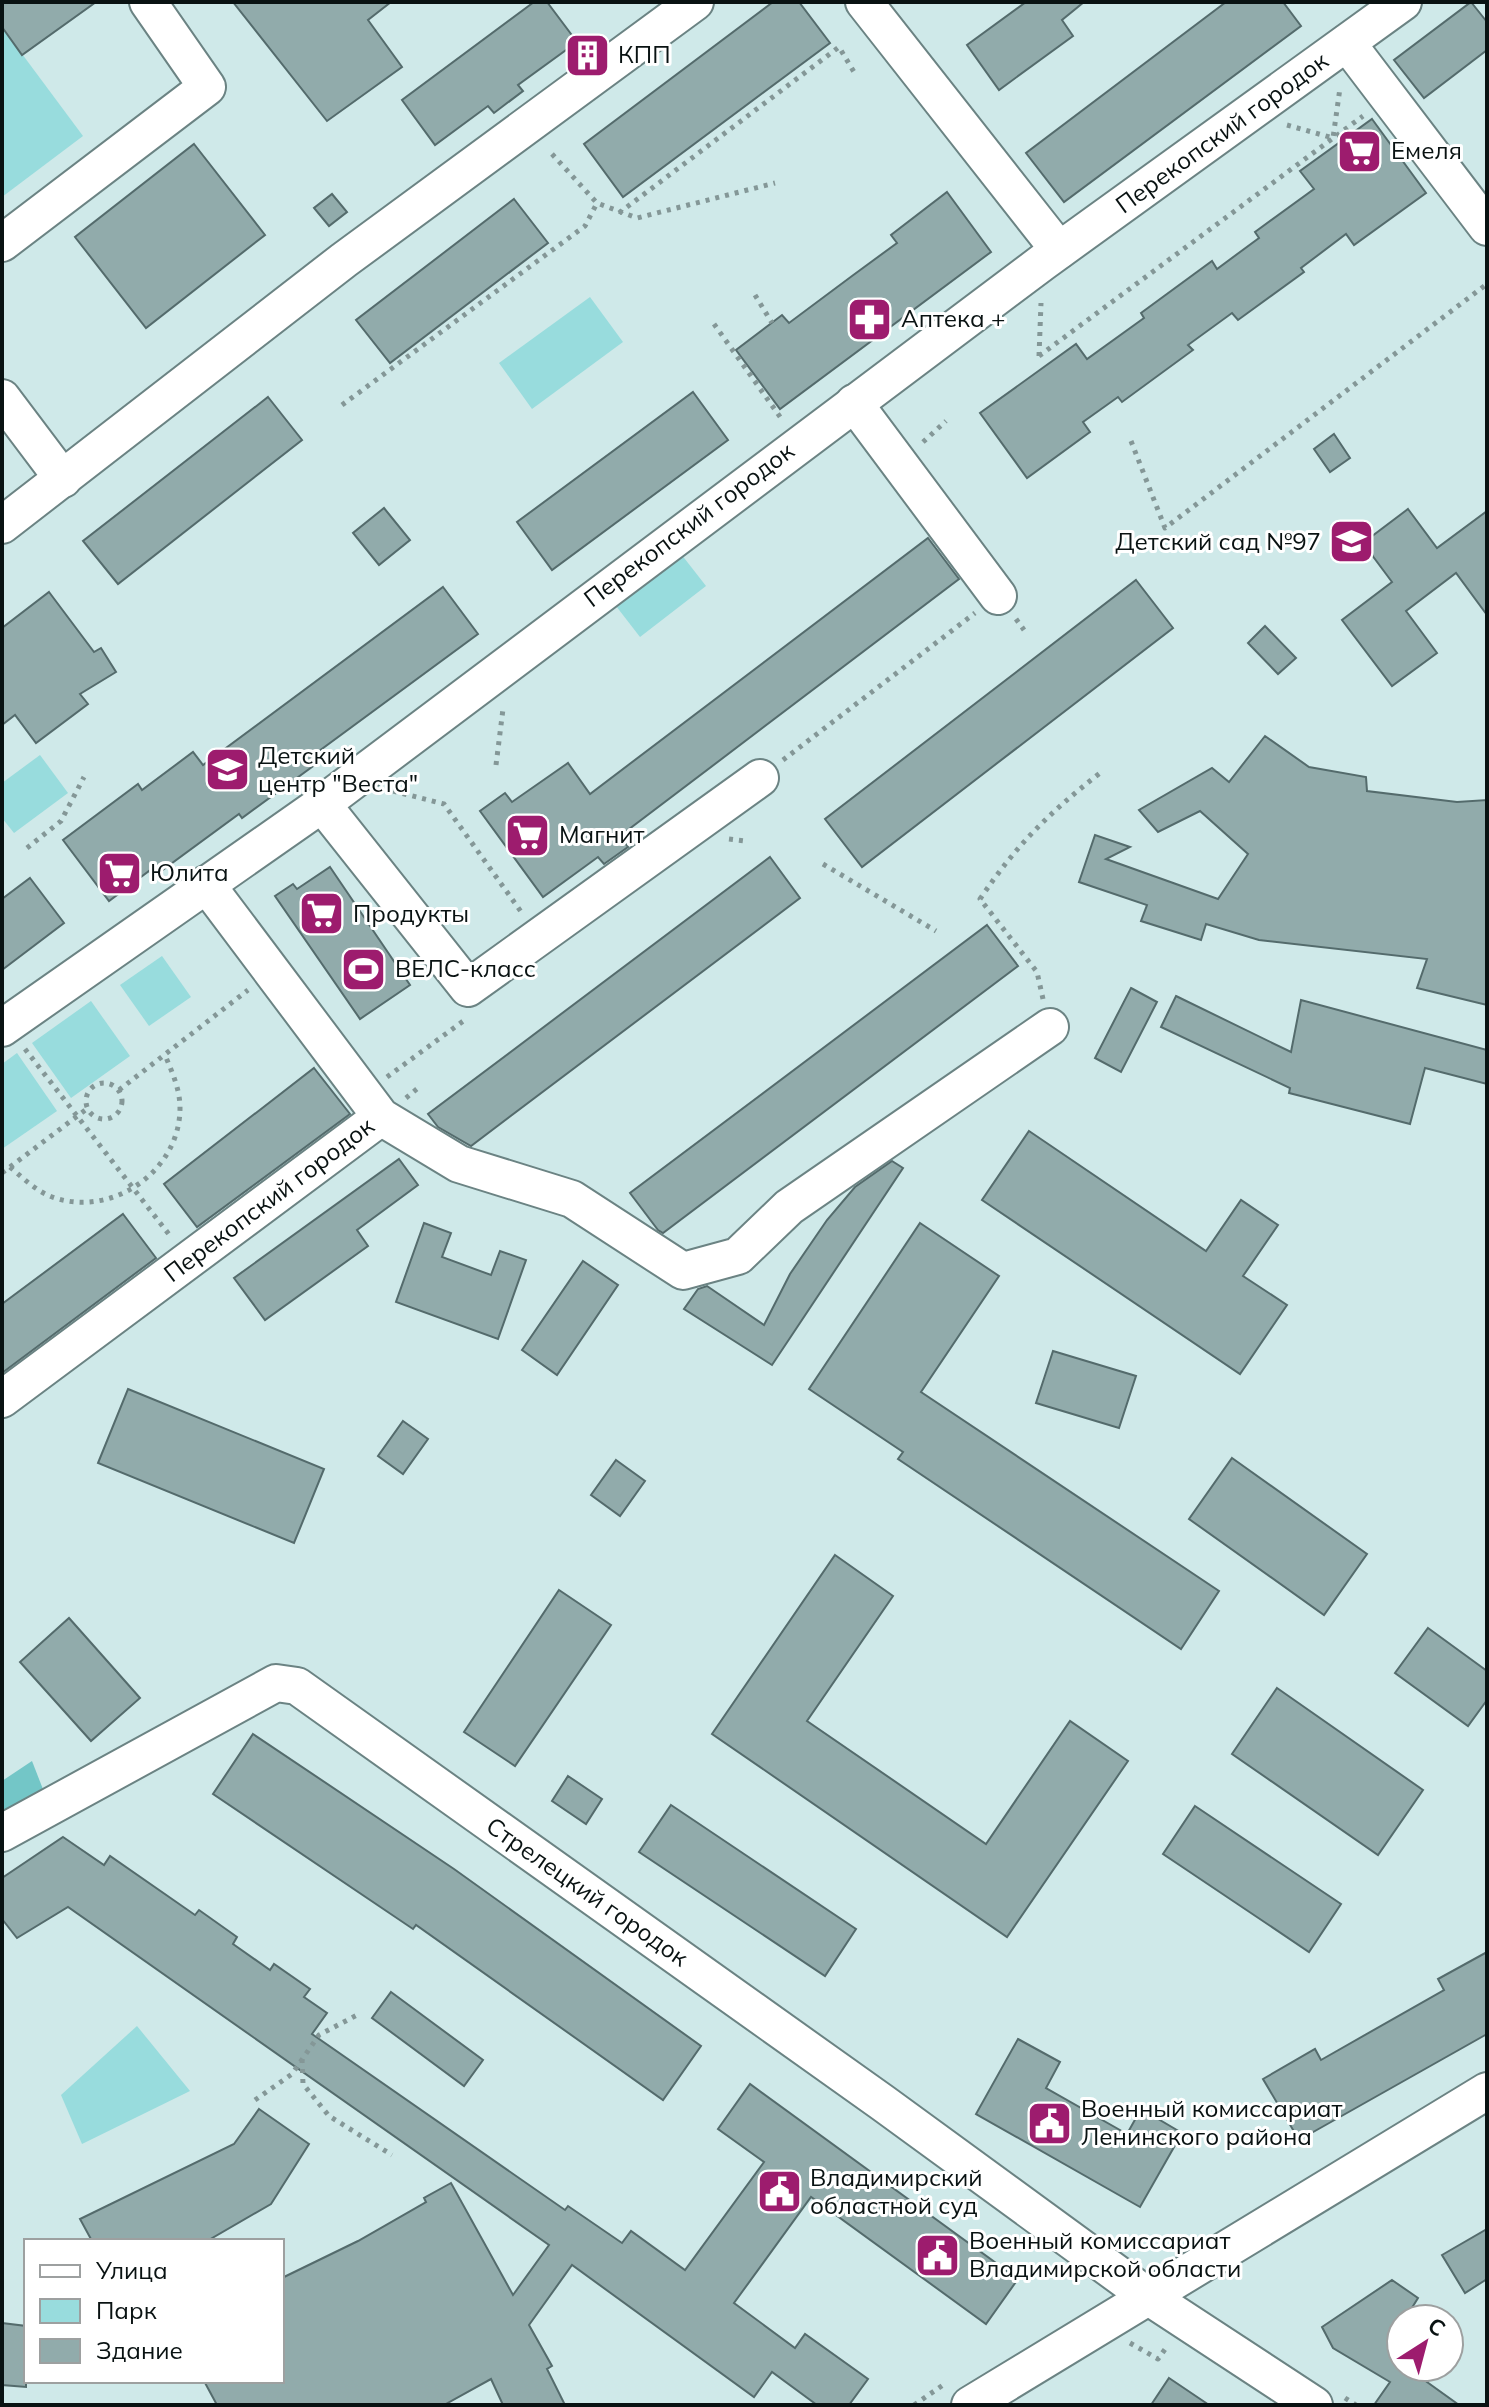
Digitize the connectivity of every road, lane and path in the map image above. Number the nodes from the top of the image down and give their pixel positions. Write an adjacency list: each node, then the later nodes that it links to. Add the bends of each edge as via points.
1 (148, 2): 13 (street, via 207,87)
2 (695, 2): 24 (street, via 344,260)
3 (864, 2): 14 (street)
4 (1403, 2): 5 (street, Перекопский городок)
5 (1347, 43): 7 (street, Перекопский городок); 14 (street, Перекопский городок)
6 (854, 72): 11 (path, via 839,47)
7 (1388, 98): 12 (street, Перекопский городок); 14 (path, via 1039,356)
8 (552, 154): 10 (path)
9 (775, 183): 11 (path, via 637,218)
10 (597, 203): 11 (path); 21 (path, via 585,226)
11 (619, 213)
12 (1487, 227)
13 (2, 243)
14 (1051, 256): 20 (street, Перекопский городок)
15 (1487, 284): 22 (path, via 1165,528)
16 (755, 295): 17 (path)
17 (772, 323)
18 (714, 324): 23 (path)
19 (2, 398): 24 (street)
20 (854, 403): 23 (street, Перекопский городок); 26 (street)
21 (342, 405)
22 (1131, 441)
23 (799, 443): 28 (street, Перекопский городок)
24 (63, 479): 25 (street)
25 (2, 525)
26 (1006, 607): 27 (path); 32 (path)
27 (1024, 630)
28 (509, 660): 29 (path); 33 (street, Перекопский городок)
29 (496, 765)
30 (1100, 773): 43 (path, via 1010,853 980,899 1037,972)
31 (84, 777): 35 (path, via 61,821)
32 (760, 778): 39 (street)
33 (353, 781): 34 (street, Перекопский городок); 39 (path, via 444,804)
34 (322, 804): 37 (street, Перекопский городок); 39 (street, via 468,988)
35 (27, 848)
36 (823, 864): 38 (path)
37 (206, 884): 42 (street, Перекопский городок); 46 (street, Перекопский городок)
38 (936, 931)
39 (539, 937)
40 (233, 1002): 44 (path)
41 (471, 1016): 46 (path)
42 (4, 1026): 48 (path)
43 (1050, 1027): 46 (street, via 789,1207 738,1256 683,1271 572,1199 459,1164)
44 (165, 1055): 45 (path); 51 (path, via 178,1096 176,1134 166,1157)
45 (119, 1090): 47 (path, via 98,1083 87,1094); 47 (path, via 123,1098 117,1114 102,1119)
46 (372, 1106): 52 (street, Перекопский городок)
47 (88, 1108): 48 (path)
48 (77, 1117): 49 (path); 51 (path)
49 (10, 1167): 50 (path); 51 (path, via 43,1192 80,1202 105,1200)
50 (2, 1173)
51 (133, 1189): 52 (path)
52 (188, 1260): 53 (street, Перекопский городок)
53 (2, 1399)
54 (2, 1833): 60 (street, Стрелецкий городок, via 276,1683 297,1686)
55 (359, 2014): 56 (path, via 319,2035)
56 (302, 2059): 58 (path, via 292,2074); 59 (path, via 303,2084 329,2116)
57 (1487, 2091): 60 (street)
58 (255, 2100)
59 (392, 2155)
60 (1146, 2295): 62 (street); 64 (street, Стрелецкий городок)
61 (928, 2396): 63 (path)
62 (980, 2402)
63 (914, 2405)
64 (1314, 2405)

